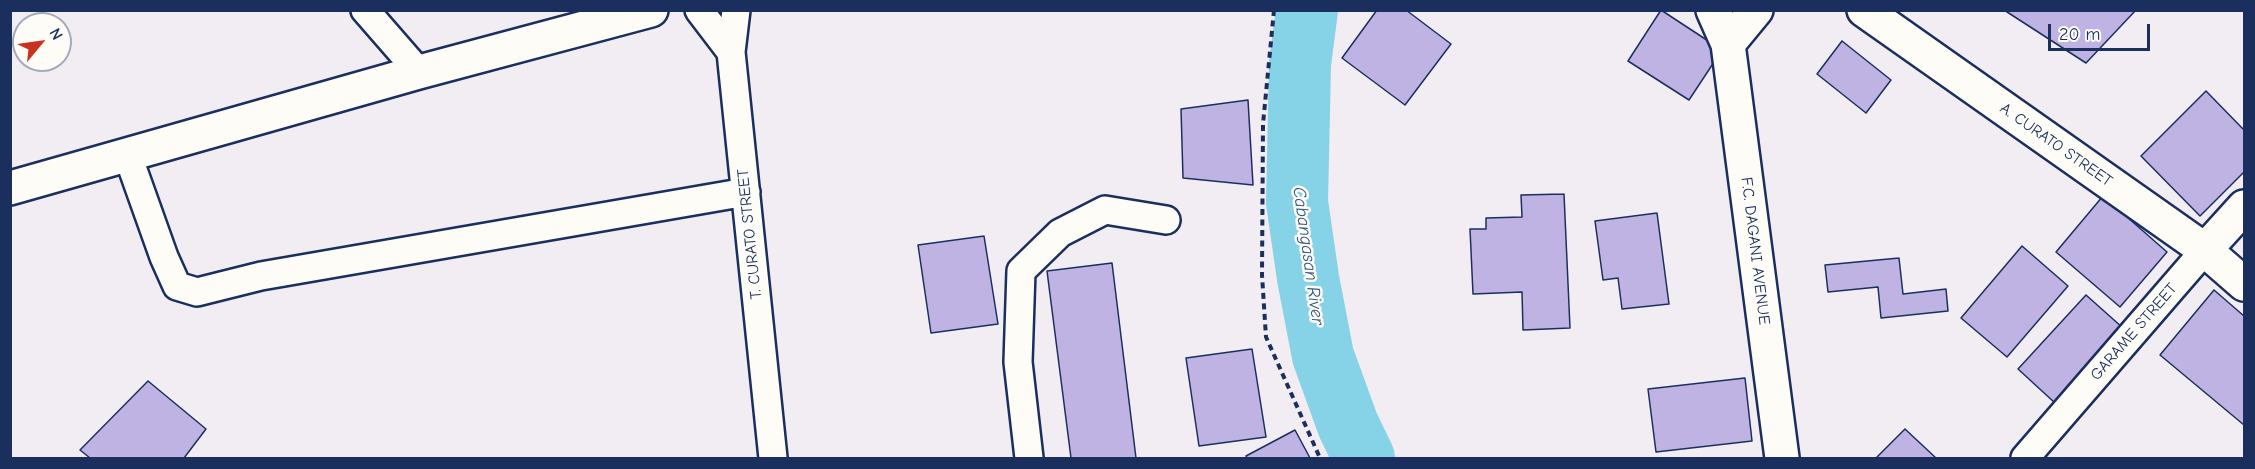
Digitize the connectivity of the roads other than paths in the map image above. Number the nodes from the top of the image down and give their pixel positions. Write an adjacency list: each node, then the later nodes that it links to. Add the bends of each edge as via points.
1 (365, 10): 10 (street)
2 (651, 10): 10 (main road)
3 (699, 10): 9 (street)
4 (736, 10): 9 (street, T. CURATO STREET)
5 (1713, 10): 8 (main road, F.C. DAGANI AVENUE)
6 (1756, 10): 8 (main road)
7 (1864, 10): 16 (main road, A. CURATO STREET)
8 (1728, 44): 20 (main road, F.C. DAGANI AVENUE)
9 (731, 52): 13 (street, T. CURATO STREET)
10 (419, 72): 11 (main road)
11 (128, 156): 12 (main road); 13 (street, via 177,286 196,292 261,276)
12 (10, 188)
13 (746, 192): 18 (street, T. CURATO STREET)
14 (2244, 207): 16 (main road, GARAME STREET)
15 (1166, 220): 19 (street, via 1105,210 1060,233 1021,271 1018,362)
16 (2205, 250): 17 (main road, A. CURATO STREET); 21 (street, GARAME STREET)
17 (2244, 284)
18 (773, 459)
19 (1029, 459)
20 (1782, 459)
21 (2025, 459)

